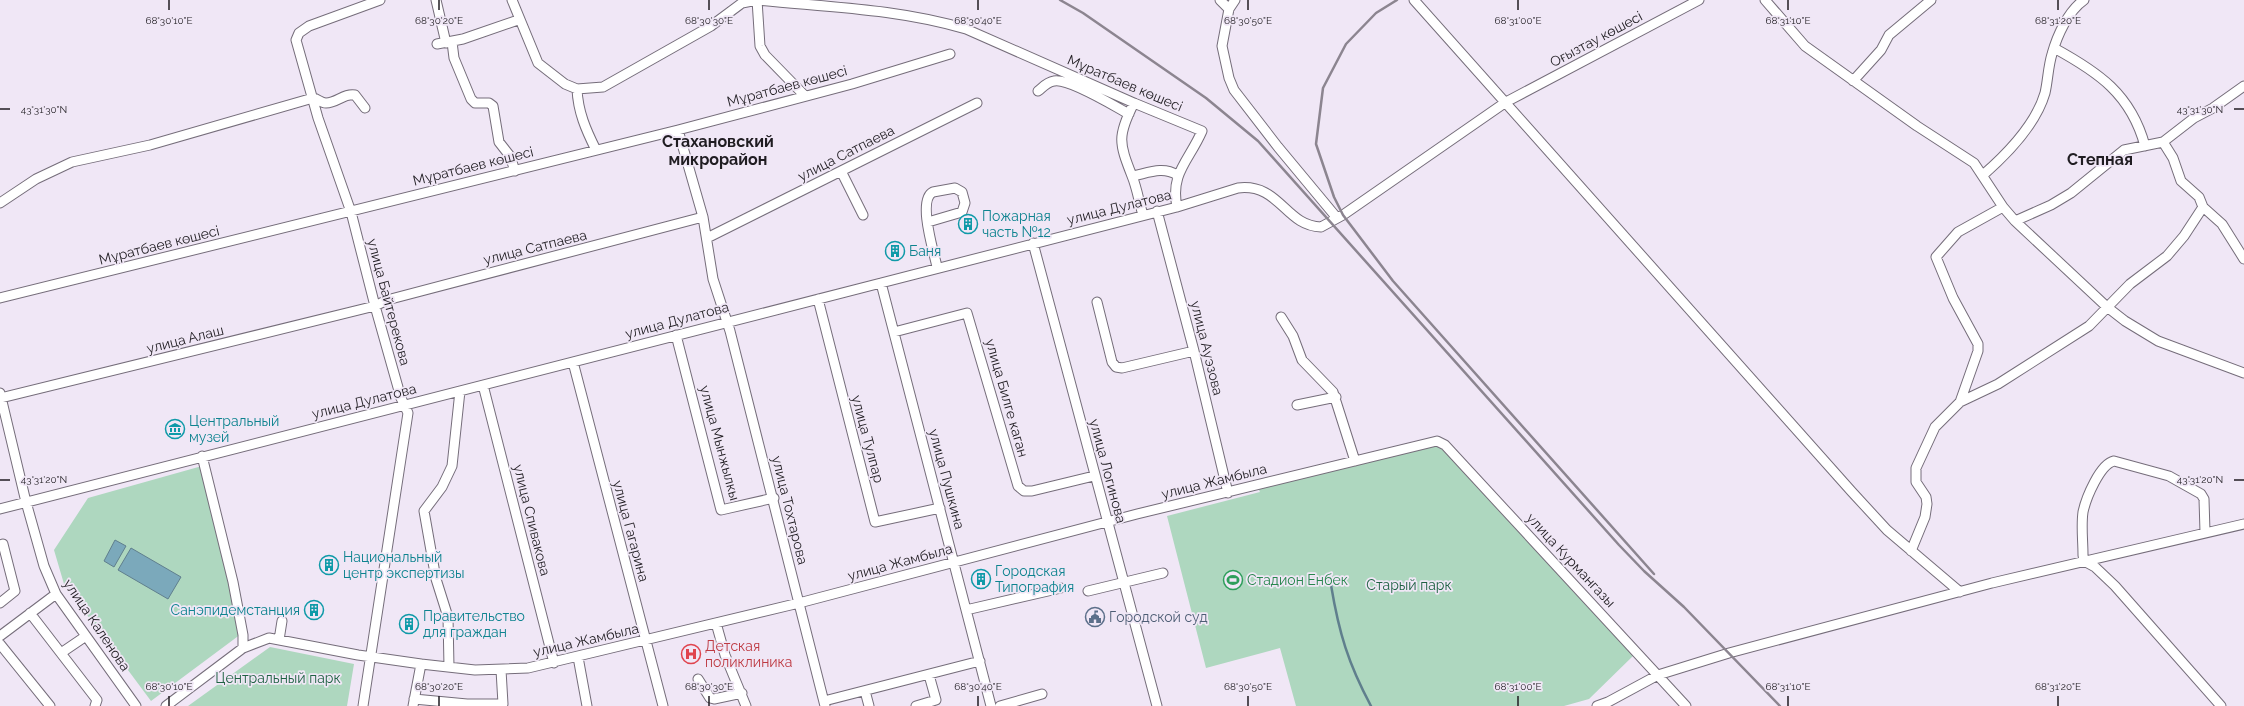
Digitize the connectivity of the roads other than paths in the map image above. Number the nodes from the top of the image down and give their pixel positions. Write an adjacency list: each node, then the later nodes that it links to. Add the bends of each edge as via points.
1 (380, 0): 22 (street, улица Байтерекова, via 309,26 296,36 296,45)
2 (436, 0): 14 (street)
3 (512, 0): 13 (street)
4 (757, 0): 19 (street, via 742,3 711,26 603,86); 21 (street, via 760,46 765,55); 25 (street, Мұратбаев көшесі, via 941,21 966,29)
5 (1220, 0): 12 (street)
6 (1235, 0): 12 (street)
7 (1414, 0): 23 (street)
8 (1699, 0): 23 (street, Оғызтау көшесі)
9 (1765, 0): 17 (street, via 1805,46)
10 (1931, 0): 17 (street, via 1889,35 1881,50)
11 (2084, 0): 15 (street, via 2063,25)
12 (1229, 9): 46 (street, via 1222,46 1234,90)
13 (518, 20): 14 (street); 19 (street, via 538,63)
14 (445, 43): 32 (street, via 471,99 475,103 489,103 493,106 499,142 510,156)
15 (2054, 48): 30 (street, via 2121,95 2141,132); 35 (street, via 2045,94 2029,124 2008,153)
16 (950, 54): 21 (street, Мұратбаев көшесі)
17 (1853, 81): 35 (street, via 1974,163)
18 (2244, 86): 29 (street, via 2194,118)
19 (577, 90): 31 (street, via 584,127)
20 (1038, 91): 27 (street, via 1047,83 1056,80 1095,95)
21 (805, 96): 28 (street, Мұратбаев көшесі)
22 (313, 98): 26 (street, via 324,103 355,95); 37 (street, via 150,145 72,162 36,179); 42 (street, улица Байтерекова, via 320,126)
23 (1506, 102): 46 (street, Оғызтау көшесі); 87 (street, via 1846,486 1887,530)
24 (977, 103): 33 (street, улица Сатпаева)
25 (1134, 103): 27 (street); 34 (street, Мұратбаев көшесі, via 1202,131 1195,148)
26 (365, 108)
27 (1129, 114): 36 (street, via 1121,147)
28 (678, 130): 31 (street, Мұратбаев көшесі); 45 (street)
29 (2163, 142): 30 (street); 40 (street, via 2173,158 2181,181 2199,197)
30 (2145, 146): 47 (street, via 2124,150 2071,193)
31 (596, 150): 32 (street, Мұратбаев көшесі)
32 (515, 171): 42 (street, Мұратбаев көшесі)
33 (841, 171): 43 (street); 50 (street, улица Сатпаева)
34 (1177, 175): 36 (street, via 1160,170); 38 (street, via 1174,192)
35 (1983, 175): 39 (street)
36 (1132, 176): 44 (street)
37 (0, 203)
38 (1176, 206): 41 (street, улица Дулатова); 49 (street, улица Дулатова, via 1238,188 1248,188 1271,195 1301,222 1316,227)
39 (2003, 207): 47 (street); 71 (street, via 1958,232 1936,257 1953,298 1978,344 1978,351)
40 (2203, 207): 52 (street, via 2222,224); 59 (street, via 2167,256 2147,270)
41 (1157, 211): 44 (street, улица Дулатова); 64 (street, улица Ауэзова)
42 (351, 212): 55 (street, Мұратбаев көшесі); 58 (street, улица Байтерекова)
43 (863, 214)
44 (1143, 214): 51 (street, улица Дулатова)
45 (703, 217): 50 (street); 58 (street, улица Сатпаева, via 395,298)
46 (1338, 218): 49 (street, Оғызтау көшесі)
47 (2015, 221): 59 (street)
48 (928, 222): 48 (street, via 926,201 929,193 955,188 962,192 965,203 962,212); 53 (street)
49 (1325, 226)
50 (707, 238): 61 (street, улица Тохтарова, via 713,279)
51 (1033, 243): 53 (street, улица Дулатова); 77 (street, улица Логинова)
52 (2244, 259)
53 (937, 267): 54 (street, улица Дулатова)
54 (881, 283): 56 (street, улица Дулатова); 62 (street, улица Пушкина)
55 (0, 298)
56 (818, 299): 61 (street, улица Дулатова); 81 (street, улица Тулпар, via 875,522)
57 (1097, 302): 64 (street, via 1112,362 1116,367 1122,368)
58 (375, 306): 69 (street, улица Алаш); 72 (street, улица Байтерекова, via 401,398)
59 (2107, 307): 66 (street, via 2158,341); 71 (street, via 2089,326 2041,358 1998,384)
60 (1281, 317): 70 (street, via 1294,336 1302,360)
61 (727, 321): 63 (street, улица Дулатова); 79 (street, улица Тохтарова)
62 (894, 332): 77 (street, улица Билге каган, via 967,313 1018,486 1024,491 1032,491); 81 (street, улица Пушкина)
63 (676, 335): 65 (street, улица Дулатова); 79 (street, улица Мынжылкы, via 721,510)
64 (1194, 351): 78 (street, улица Ауэзова)
65 (573, 362): 67 (street, улица Дулатова); 106 (street, улица Гагарина)
66 (2244, 373)
67 (483, 385): 68 (street, улица Дулатова); 113 (street, улица Спивакова)
68 (460, 391): 72 (street, улица Дулатова); 115 (street, via 452,466 442,487 424,511 436,579 448,617)
69 (1, 395): 80 (street, улица Каленова)
70 (1336, 397): 73 (street); 76 (street)
71 (1960, 402): 87 (street, via 1935,427 1916,468 1915,479 1926,497 1927,504 1925,517)
72 (406, 405): 75 (street, улица Дулатова); 110 (street, улица Байтерекова, via 408,413)
73 (1297, 405)
74 (1432, 442): 76 (street, улица Жамбыла); 118 (street, улица Курмангазы, via 1441,442 1445,445)
75 (202, 456): 80 (street, улица Дулатова); 108 (street, via 233,582)
76 (1355, 461): 78 (street, улица Жамбыла)
77 (1094, 476): 83 (street, улица Логинова)
78 (1228, 493): 83 (street, улица Жамбыла)
79 (774, 498): 98 (street, улица Тохтарова)
80 (26, 502): 82 (street, улица Дулатова); 96 (street, улица Каленова, via 44,566)
81 (940, 508): 89 (street, улица Пушкина)
82 (0, 509)
83 (1107, 524): 89 (street, улица Жамбыла); 92 (street, улица Логинова)
84 (2243, 527): 85 (street)
85 (2205, 532): 88 (street); 88 (street, via 2204,499 2201,494 2169,476 2109,462 2097,478 2084,507)
86 (0, 545): 90 (street, via 3,544)
87 (1911, 551): 95 (street)
88 (2084, 561): 95 (street); 141 (street, via 2095,567 2115,586)
89 (954, 562): 98 (street, улица Жамбыла); 99 (street, улица Пушкина)
90 (4, 571): 97 (street, via 15,592)
91 (1162, 573): 92 (street)
92 (1123, 582): 94 (street); 138 (street, улица Логинова)
93 (1061, 588): 99 (street)
94 (1088, 591)
95 (1960, 592): 118 (street, via 1729,653)
96 (56, 594): 100 (street); 104 (street, улица Каленова)
97 (0, 603)
98 (799, 604): 102 (street, улица Жамбыла); 124 (street, улица Тохтарова)
99 (966, 610): 112 (street, улица Пушкина)
100 (30, 613): 103 (street); 109 (street)
101 (282, 621): 105 (street)
102 (716, 623): 106 (street, улица Жамбыла); 121 (street, via 725,655)
103 (0, 636)
104 (86, 636): 109 (street); 128 (street, улица Каленова)
105 (279, 640): 108 (street, улица Жамбыла, via 269,638); 110 (street, улица Жамбыла)
106 (646, 641): 111 (street, улица Жамбыла); 132 (street, улица Гагарина)
107 (0, 644): 126 (street)
108 (243, 648): 129 (street, улица Жамбыла)
109 (61, 653): 127 (street, via 97,700)
110 (370, 657): 114 (street, улица Жамбыла); 130 (street, улица Байтерекова)
111 (578, 657): 113 (street, улица Жамбыла); 131 (street)
112 (980, 661): 117 (street); 136 (street, улица Пушкина)
113 (554, 663): 116 (street, улица Жамбыла)
114 (421, 664): 115 (street, улица Жамбыла); 123 (street)
115 (449, 667): 116 (street, улица Жамбыла)
116 (501, 670): 125 (street, via 503,704)
117 (929, 675): 120 (street); 135 (street, via 936,700)
118 (1658, 675): 139 (street); 140 (street, улица Курмангазы)
119 (698, 679): 121 (street, via 710,698)
120 (865, 691): 124 (street); 134 (street)
121 (742, 693): 133 (street)
122 (1042, 694): 137 (street)
123 (414, 703): 125 (street)
124 (824, 704)
125 (466, 705)
126 (50, 706)
127 (95, 706)
128 (136, 706)
129 (166, 706)
130 (363, 706)
131 (587, 706)
132 (663, 706)
133 (746, 706)
134 (869, 706)
135 (916, 706)
136 (992, 706)
137 (1000, 706)
138 (1157, 706)
139 (1597, 706)
140 (1686, 706)
141 (2221, 706)

